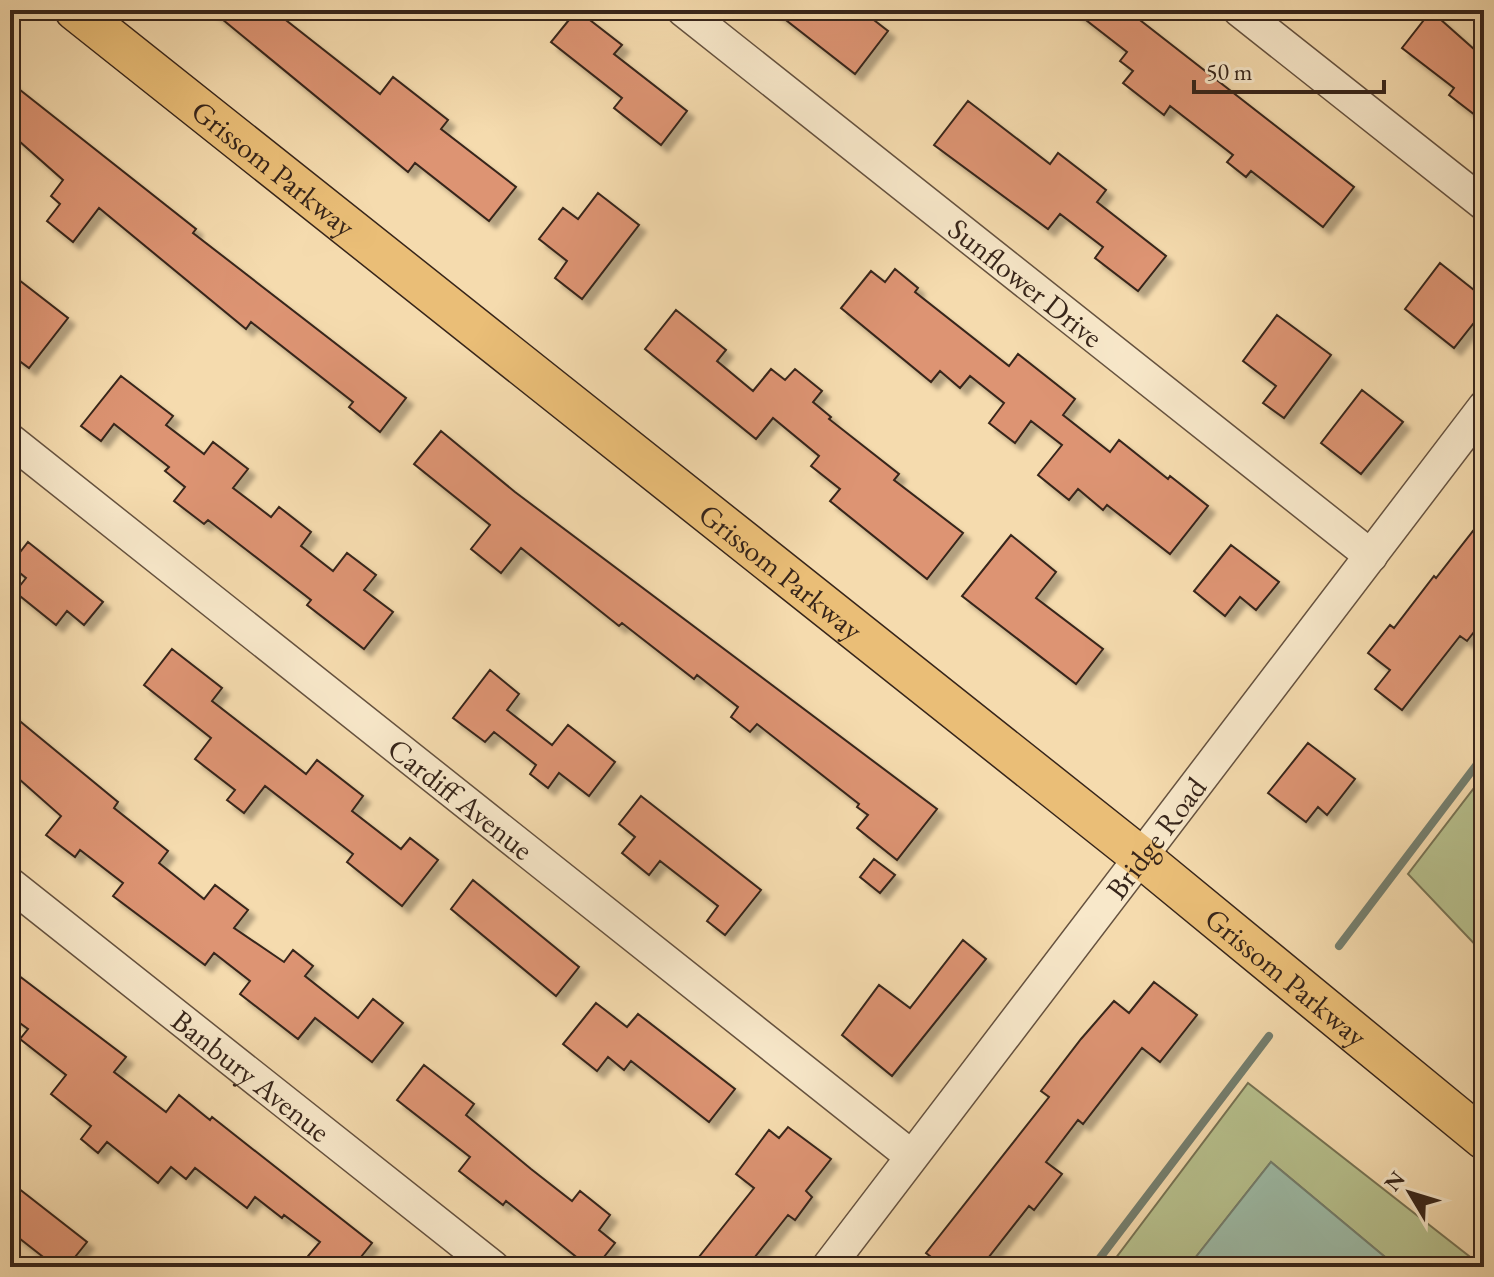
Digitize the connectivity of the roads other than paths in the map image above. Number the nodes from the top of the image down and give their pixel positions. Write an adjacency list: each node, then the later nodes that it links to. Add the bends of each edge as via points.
1 (75, 10): 8 (main road, Grissom Parkway)
2 (683, 10): 7 (street, Sunflower Drive)
3 (1239, 10): 4 (street)
4 (1484, 204)
5 (1484, 407): 7 (street, Bridge Road)
6 (10, 440): 11 (street, Cardiff Avenue)
7 (1371, 556): 8 (street, Bridge Road)
8 (1142, 858): 10 (main road, Grissom Parkway); 11 (street, Bridge Road)
9 (10, 884): 12 (street, Banbury Avenue)
10 (1484, 1139)
11 (911, 1156): 13 (street, Bridge Road)
12 (493, 1267)
13 (828, 1267)

